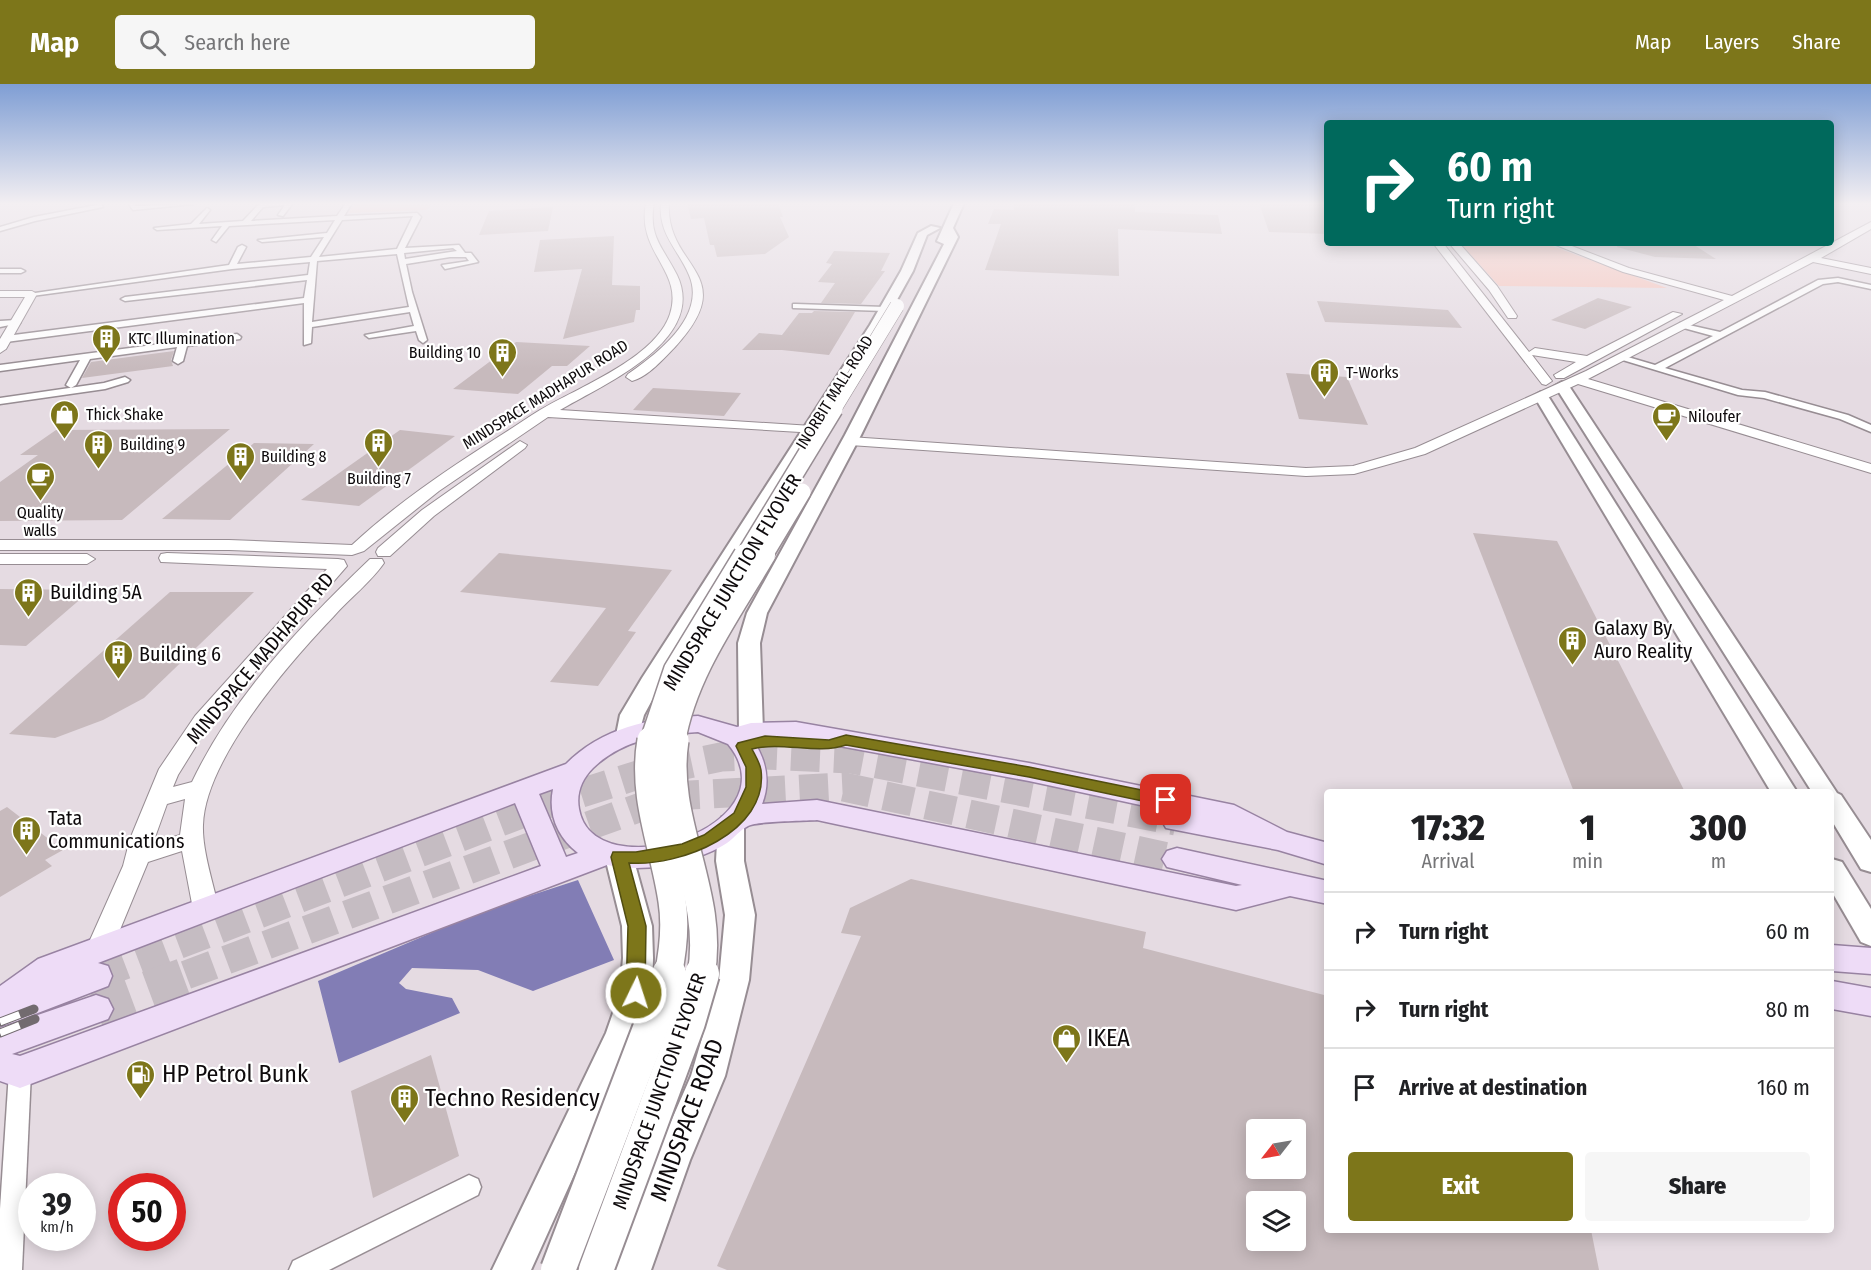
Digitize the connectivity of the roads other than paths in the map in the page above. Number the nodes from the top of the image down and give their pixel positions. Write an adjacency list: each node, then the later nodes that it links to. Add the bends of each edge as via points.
1 (236, 258): 20 (street)
2 (321, 258): 18 (street)
3 (402, 258): 19 (street)
4 (429, 258): 19 (street)
5 (436, 258): 19 (street)
6 (470, 258): 21 (street, via 474,262)
7 (664, 258): 29 (street)
8 (685, 258): 27 (street)
9 (914, 258): 39 (main road, INORBIT MALL ROAD)
10 (923, 258): 39 (main road, MINDSPACE JUNCTION FLYOVER)
11 (942, 258): 52 (main road, INORBIT MALL ROAD)
12 (1452, 258): 63 (street)
13 (1467, 258): 56 (street, via 1493,288)
14 (1596, 258): 34 (street)
15 (1603, 258): 34 (street, via 1687,284 1730,285)
16 (1811, 258): 37 (street)
17 (1820, 258): 22 (street)
18 (314, 259): 20 (street); 28 (street)
19 (403, 262): 26 (street)
20 (232, 267): 30 (street)
21 (438, 268)
22 (1871, 269)
23 (0, 271): 24 (street)
24 (21, 271)
25 (414, 271): 26 (street)
26 (405, 272): 41 (street)
27 (696, 276): 29 (street); 67 (street, MINDSPACE MADHAPUR ROAD, via 698,301 661,356 616,388)
28 (311, 277): 35 (street); 36 (street)
29 (676, 278): 67 (street, MINDSPACE MADHAPUR ROAD, via 679,288 675,315 661,335)
30 (133, 280): 33 (street); 35 (street)
31 (1871, 287): 48 (street, via 1838,280 1821,282)
32 (0, 294): 33 (street)
33 (32, 294): 42 (street)
34 (1715, 296): 37 (street); 59 (street)
35 (125, 299): 40 (street)
36 (308, 300): 44 (street); 54 (street, via 115,321)
37 (1732, 300): 45 (street)
38 (796, 306): 39 (street)
39 (897, 307): 50 (main road, INORBIT MALL ROAD); 123 (main road, MINDSPACE JUNCTION FLYOVER, bridge, via 675,670 660,705 647,763 654,833 672,901 672,956 666,987); 124 (main road, MINDSPACE JUNCTION FLYOVER, bridge, via 714,640 690,685 681,712 672,779 681,838 705,930 704,962 692,1010)
40 (121, 308)
41 (413, 309): 44 (street); 46 (street)
42 (16, 323): 43 (street); 54 (street)
43 (0, 324)
44 (308, 325): 53 (street)
45 (1683, 326): 48 (street); 58 (street)
46 (419, 328): 47 (street); 51 (street)
47 (369, 335)
48 (1721, 335): 62 (street)
49 (237, 337): 55 (street)
50 (867, 338): 52 (main road); 69 (main road, INORBIT MALL ROAD)
51 (423, 339)
52 (900, 340): 71 (main road, INORBIT MALL ROAD)
53 (307, 343)
54 (3, 344)
55 (183, 344): 57 (street); 60 (street)
56 (1535, 352): 59 (street); 63 (street)
57 (86, 357): 61 (street); 64 (street)
58 (1621, 358): 62 (street); 63 (street)
59 (1587, 360): 63 (street)
60 (178, 361)
61 (0, 368)
62 (1657, 368): 68 (street, via 1844,417)
63 (1562, 382): 70 (street); 72 (street); 74 (main road); 75 (main road); 76 (street); 77 (street)
64 (71, 386): 65 (street); 66 (street, via 125,380 105,387)
65 (0, 396)
66 (0, 401)
67 (554, 417): 69 (street); 81 (street, MINDSPACE MADHAPUR ROAD, via 446,480); 82 (street, MINDSPACE MADHAPUR ROAD, via 428,513)
68 (1871, 429)
69 (809, 434): 78 (main road, INORBIT MALL ROAD)
70 (1429, 434): 72 (street); 73 (street, via 1377,456 1354,461 1283,465)
71 (852, 438): 73 (street); 79 (main road, INORBIT MALL ROAD)
72 (1443, 440): 73 (street, via 1420,451 1354,470 1306,472)
73 (953, 447)
74 (1575, 451): 75 (main road); 89 (main road)
75 (1606, 454): 90 (main road)
76 (1871, 460)
77 (1871, 469)
78 (744, 534): 79 (main road); 85 (main road, INORBIT MALL ROAD, via 652,678 632,715)
79 (795, 540): 86 (main road, INORBIT MALL ROAD, via 757,613 749,643)
80 (0, 545): 81 (street)
81 (355, 549): 82 (street, via 375,547); 84 (street, MINDSPACE MADHAPUR ROAD, via 338,560)
82 (380, 557): 84 (street, via 356,569); 88 (street, MINDSPACE MADHAPUR ROAD, via 336,600 245,711)
83 (0, 559): 84 (street, via 182,558)
84 (339, 565): 92 (street, MINDSPACE MADHAPUR RD, via 202,721 167,774)
85 (628, 735): 86 (main road, via 670,725 698,724); 87 (main road, via 590,756)
86 (743, 738): 94 (main road, via 753,767 754,787); 97 (main road, via 830,745 846,740 1029,772 1234,815)
87 (576, 770): 91 (main road); 99 (main road, via 566,785 564,817 573,832)
88 (200, 787): 92 (street); 96 (street, MINDSPACE MADHAPUR ROAD, via 191,823)
89 (1782, 789)
90 (1823, 789)
91 (523, 790): 103 (main road); 107 (main road)
92 (158, 799): 100 (street, MINDSPACE MADHAPUR RD)
93 (1834, 804): 102 (main road)
94 (736, 820): 99 (main road, via 710,839 685,849 636,858); 105 (main road, via 817,810 1236,898); 125 (main road, MINDSPACE ROAD, via 730,861 740,915 734,980 708,1076)
95 (1176, 821): 97 (main road)
96 (194, 838): 100 (street); 107 (street, MINDSPACE MADHAPUR ROAD)
97 (1278, 840): 98 (main road)
98 (1324, 853)
99 (612, 855): 103 (main road); 122 (main road, via 637,926 636,993 622,1032)
100 (138, 856): 111 (street, MINDSPACE MADHAPUR RD)
101 (1177, 859): 105 (main road)
102 (1871, 862)
103 (557, 870): 118 (main road)
104 (1834, 872): 108 (main road)
105 (1288, 885): 106 (main road)
106 (1324, 892)
107 (206, 909): 111 (main road)
108 (1871, 934)
109 (1834, 958): 110 (main road)
110 (1871, 961)
111 (98, 963): 114 (main road, via 49,968); 116 (main road)
112 (1834, 995): 113 (main road)
113 (1871, 1002)
114 (0, 1005)
115 (96, 1009): 117 (main road)
116 (0, 1013)
117 (0, 1043)
118 (10, 1068): 120 (street)
119 (469, 1187): 121 (street)
120 (9, 1270)
121 (302, 1270)
122 (511, 1270)
123 (558, 1270)
124 (596, 1270)
125 (632, 1270)

